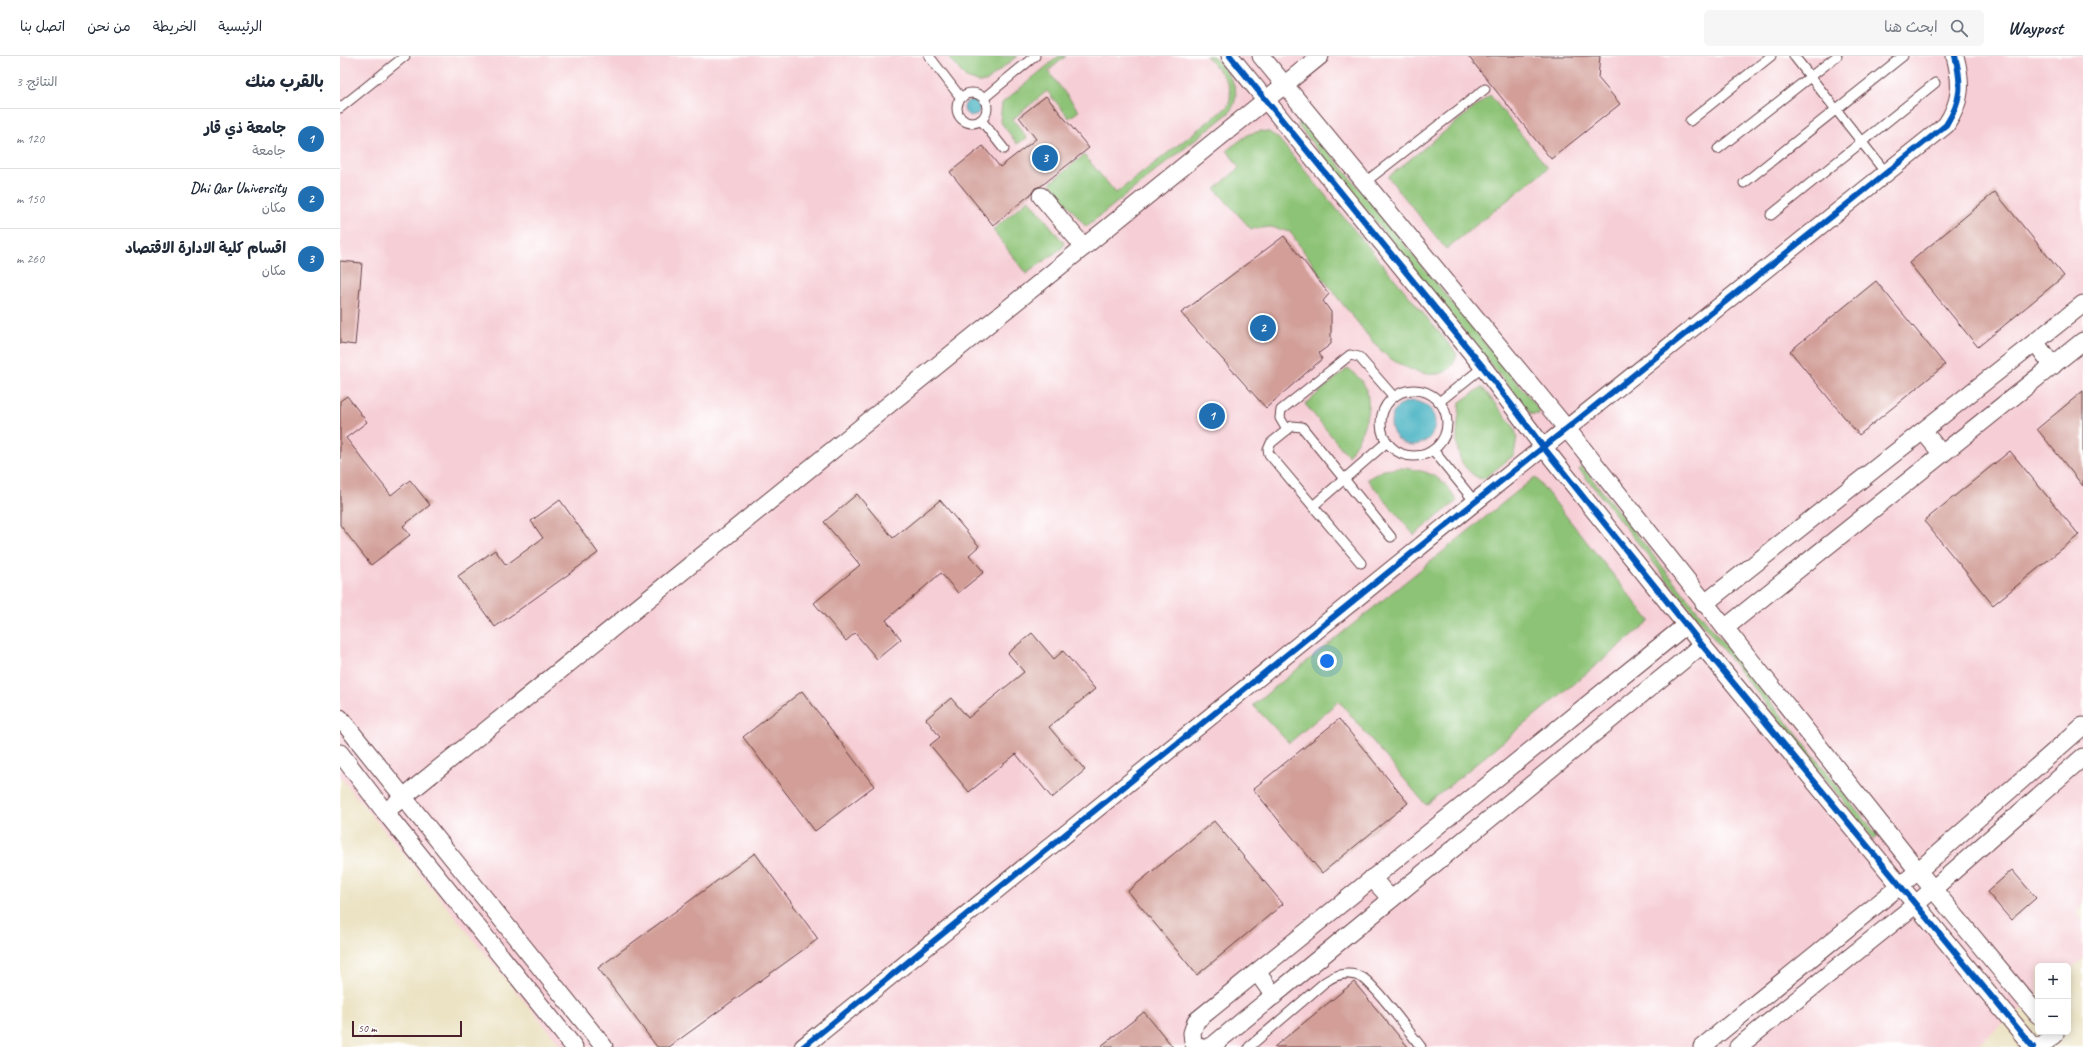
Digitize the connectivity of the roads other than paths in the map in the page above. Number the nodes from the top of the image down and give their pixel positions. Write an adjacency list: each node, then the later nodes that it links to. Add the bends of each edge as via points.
1 (405, 56): 19 (lane)
2 (929, 56): 16 (lane)
3 (1035, 56): 17 (lane)
4 (1230, 56): 18 (street)
5 (1261, 56): 14 (street)
6 (1320, 56): 14 (street)
7 (1771, 56): 22 (lane)
8 (1794, 56): 12 (lane)
9 (1837, 56): 12 (lane)
10 (1903, 56): 20 (lane)
11 (1955, 56): 26 (street, via 1960,83 1955,112 1946,125)
12 (1811, 76): 20 (lane); 25 (lane)
13 (1935, 83): 23 (lane)
14 (1284, 84): 18 (street); 27 (street)
15 (1485, 89): 27 (lane)
16 (961, 98): 17 (lane, via 968,93); 21 (lane, via 957,104 957,112 961,118 974,123)
17 (984, 98): 21 (lane, via 986,114)
18 (1265, 100): 31 (street); 36 (street)
19 (340, 108)
20 (1836, 109): 23 (lane); 28 (lane)
21 (981, 120): 24 (lane)
22 (1690, 121)
23 (1862, 142): 26 (lane); 30 (lane)
24 (1004, 149)
25 (1718, 149)
26 (1886, 173): 39 (street)
27 (1364, 183): 39 (street)
28 (1744, 183)
29 (1041, 196): 31 (street)
30 (1771, 215)
31 (1084, 247): 60 (street)
32 (2083, 304): 34 (street)
33 (2083, 341): 35 (street)
34 (2035, 342): 35 (street); 41 (street)
35 (2053, 366): 45 (street)
36 (1483, 367): 38 (lane); 43 (street)
37 (1394, 397): 38 (lane, via 1406,391 1423,391); 40 (lane, via 1359,358 1350,355 1281,410 1280,418); 42 (lane, via 1387,404 1381,418 1382,433)
38 (1439, 402): 44 (lane, via 1447,422 1441,442)
39 (1567, 429): 43 (street); 51 (street)
40 (1287, 430): 46 (lane, via 1295,425 1302,427); 48 (lane, via 1269,446 1269,454)
41 (1923, 431): 45 (street); 51 (street)
42 (1387, 442): 44 (lane, via 1394,450 1414,456); 46 (lane)
43 (1544, 448): 47 (street); 52 (street)
44 (1433, 450): 47 (lane)
45 (1942, 454): 53 (street)
46 (1344, 479): 48 (lane); 49 (lane)
47 (1476, 502): 75 (street)
48 (1313, 506): 50 (lane)
49 (1391, 536)
50 (1361, 563)
51 (1704, 604): 53 (street)
52 (1686, 625): 54 (street); 59 (street)
53 (1725, 628): 63 (street)
54 (1702, 644): 61 (street); 65 (street)
55 (340, 718): 60 (street)
56 (2083, 726): 63 (street)
57 (340, 753): 62 (street)
58 (2083, 757): 66 (street)
59 (1479, 792): 61 (street); 64 (street)
60 (404, 797): 62 (street); 74 (street)
61 (1498, 811): 67 (street)
62 (385, 812): 73 (street)
63 (1918, 871): 65 (street); 66 (street)
64 (1372, 878): 67 (street); 69 (street)
65 (1899, 886): 68 (street); 80 (street)
66 (1933, 890): 68 (street); 71 (street)
67 (1392, 899): 70 (street)
68 (1915, 905): 81 (street); 82 (street)
69 (1257, 972): 70 (street); 76 (street, via 1196,1021 1192,1032 1193,1042)
70 (1274, 996): 77 (street)
71 (2035, 1011)
72 (2058, 1038): 83 (street)
73 (574, 1047)
74 (604, 1047)
75 (803, 1047)
76 (1199, 1047)
77 (1208, 1047)
78 (1249, 1047): 79 (lane, via 1325,982 1348,974 1356,975 1369,983)
79 (1421, 1047)
80 (1702, 1047)
81 (1738, 1047)
82 (2033, 1047)
83 (2039, 1047)

